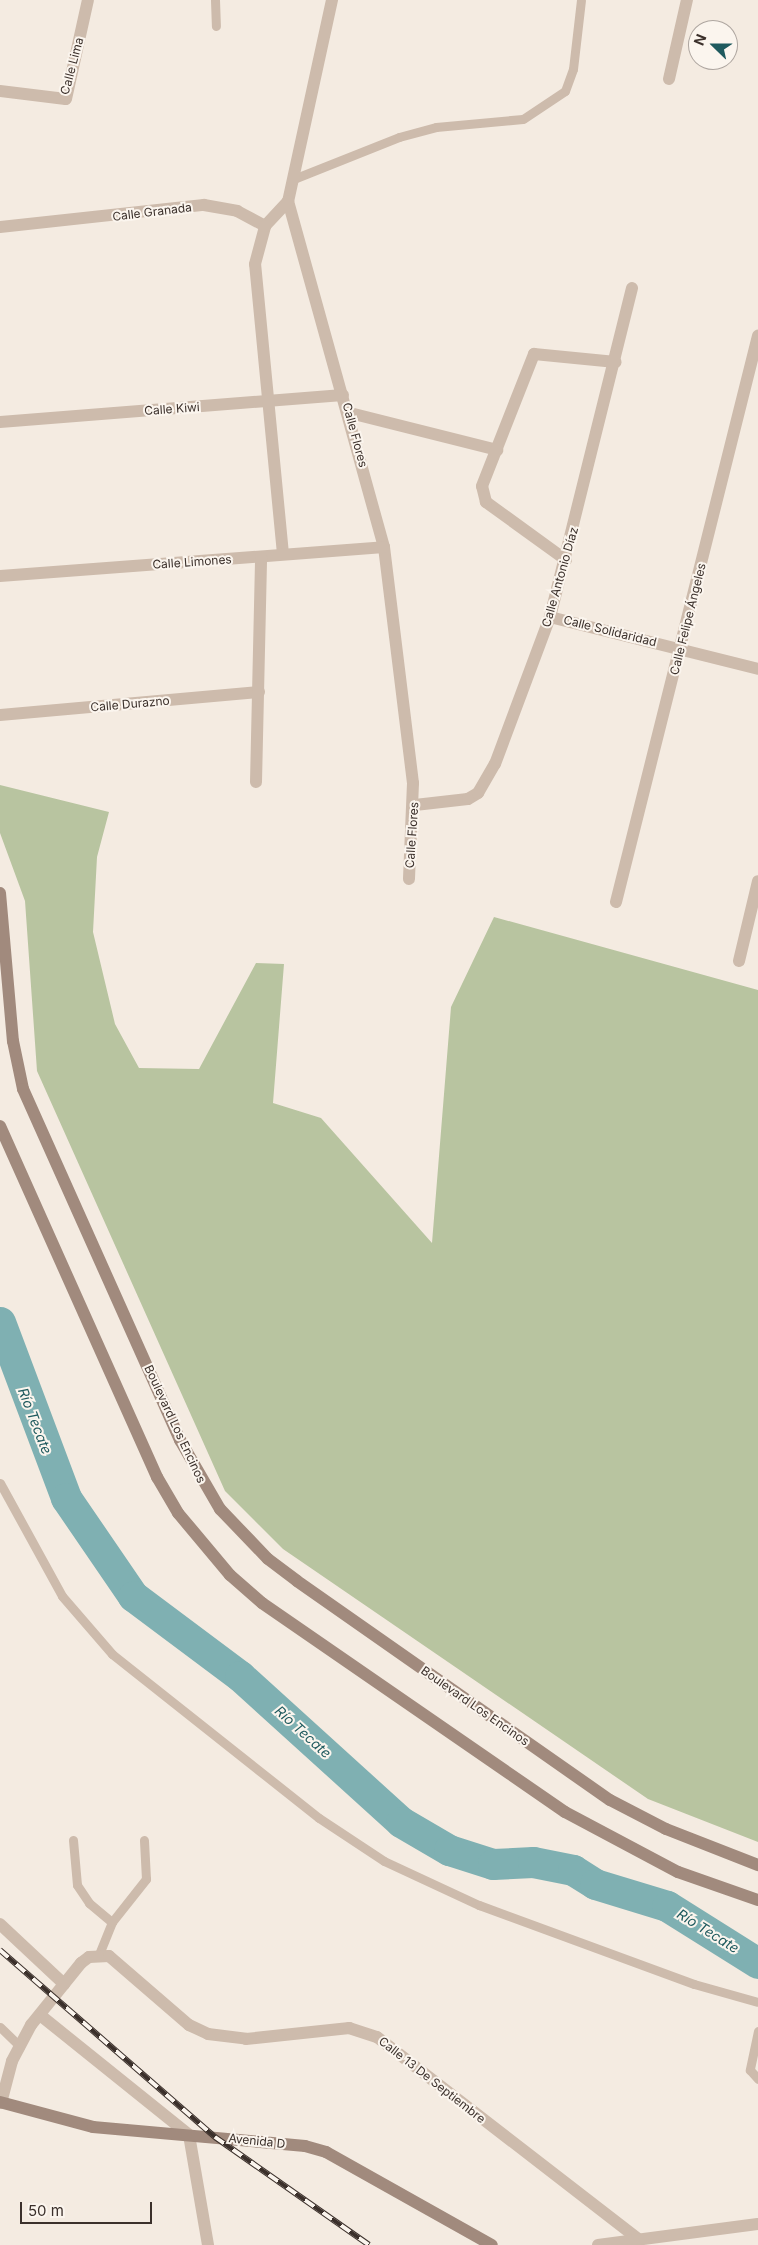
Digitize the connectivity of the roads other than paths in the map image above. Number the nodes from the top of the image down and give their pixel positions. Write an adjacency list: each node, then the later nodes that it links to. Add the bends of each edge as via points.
1 (88, 0): 8 (street, Calle Lima, via 66,99)
2 (215, 0): 6 (lane)
3 (332, 0): 9 (street, Calle Flores)
4 (581, 0): 9 (lane, via 573,69 565,91 522,119 418,132)
5 (687, 0): 7 (street)
6 (216, 26)
7 (668, 79)
8 (0, 90)
9 (291, 180): 10 (street, Calle Flores)
10 (288, 201): 11 (street); 16 (street, Calle Flores)
11 (265, 226): 12 (street, Calle Granada, via 237,211 204,205); 17 (street, via 255,264)
12 (0, 227)
13 (632, 288): 15 (street, Calle Antonio Díaz)
14 (758, 336): 27 (street, Calle Felipe Ángeles)
15 (616, 362): 20 (street, via 534,354); 24 (street, Calle Antonio Díaz)
16 (343, 395): 17 (street, Calle Kiwi); 18 (street, Calle Flores)
17 (271, 402): 19 (street, Calle Kiwi); 22 (street)
18 (350, 413): 20 (street); 21 (street, Calle Flores)
19 (0, 422)
20 (497, 450): 24 (street, via 482,486 482,498)
21 (384, 547): 22 (street, Calle Limones); 32 (street, Calle Flores)
22 (283, 554): 23 (street, Calle Limones)
23 (261, 557): 25 (street, Calle Limones); 29 (street)
24 (566, 560): 26 (street, Calle Antonio Díaz)
25 (0, 576)
26 (550, 617): 27 (street, Calle Solidaridad); 32 (street, Calle Antonio Díaz, via 495,764 478,793 455,802)
27 (681, 648): 28 (street, Calle Solidaridad); 36 (street, Calle Felipe Ángeles)
28 (758, 669)
29 (259, 692): 30 (street, Calle Durazno); 31 (street)
30 (0, 716)
31 (256, 782)
32 (415, 804): 33 (street, Calle Flores)
33 (408, 879)
34 (758, 881): 37 (street)
35 (0, 893): 42 (main road, Boulevard Los Encinos, via 13,1041 23,1089 180,1440 220,1510 268,1559 297,1581 610,1800 666,1829)
36 (616, 902)
37 (739, 961)
38 (0, 1126): 43 (main road, via 157,1477 178,1514 230,1575 262,1603 564,1812 678,1872)
39 (0, 1483): 48 (lane, via 62,1596 112,1654 319,1818 384,1862 479,1905 694,1984)
40 (73, 1840): 44 (lane, via 77,1885)
41 (144, 1840): 44 (lane, via 146,1879)
42 (758, 1865)
43 (758, 1900)
44 (112, 1922): 46 (lane)
45 (0, 1924): 47 (street)
46 (99, 1954): 47 (street, via 80,1963); 57 (street, Calle 13 De Septiembre, via 125,1966 189,2025 208,2034 246,2039 349,2028 377,2037)
47 (64, 1984): 49 (street)
48 (758, 2002)
49 (40, 2015): 52 (street); 55 (street)
50 (0, 2027): 52 (lane)
51 (757, 2036): 53 (lane, via 750,2070)
52 (20, 2046): 54 (street)
53 (758, 2079)
54 (1, 2103): 55 (main road, Avenida D, via 94,2127)
55 (189, 2135): 58 (street); 59 (main road, Avenida D, via 326,2152)
56 (758, 2224): 57 (street)
57 (638, 2238): 60 (street)
58 (208, 2245)
59 (492, 2245)
60 (598, 2245)

